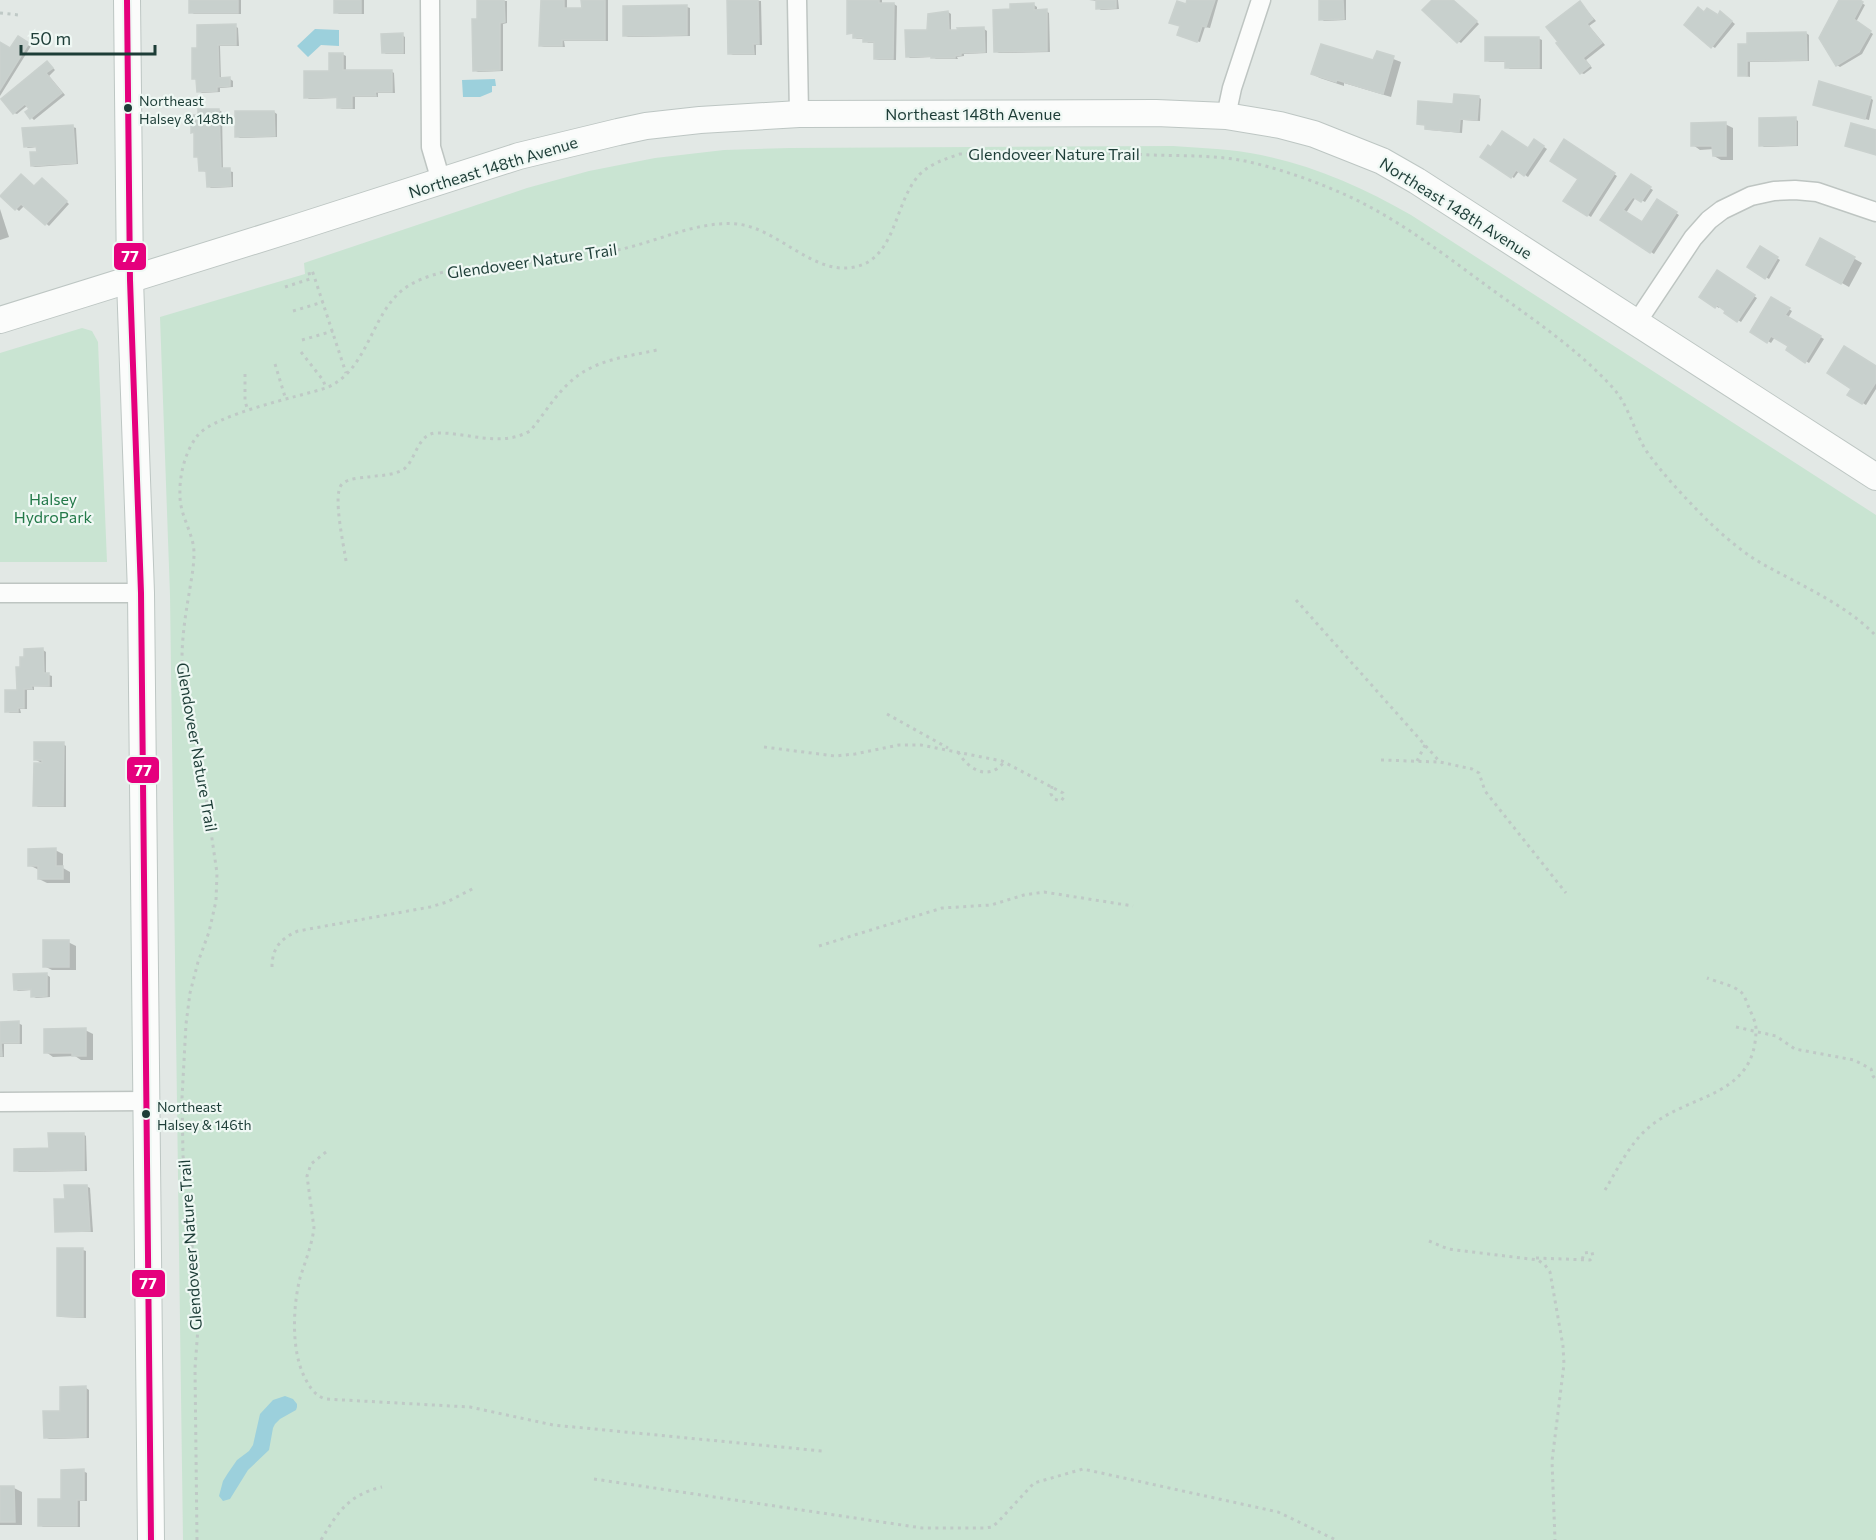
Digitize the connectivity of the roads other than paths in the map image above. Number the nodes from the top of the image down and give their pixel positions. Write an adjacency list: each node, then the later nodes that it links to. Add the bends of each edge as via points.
1 (127, 0): 9 (main road)
2 (430, 0): 7 (street, via 431,147)
3 (797, 0): 5 (street)
4 (1261, 0): 6 (street)
5 (799, 114): 6 (main road, Northeast 148th Avenue); 7 (main road, Northeast 148th Avenue, via 646,126 519,156)
6 (1226, 116): 11 (main road, Northeast 148th Avenue, via 1314,134 1382,161)
7 (441, 181): 9 (main road, Northeast 148th Avenue)
8 (1876, 212): 11 (street, via 1817,192 1774,191 1751,196 1709,220)
9 (130, 280): 10 (main road, Northeast 148th Avenue); 14 (main road)
10 (0, 320)
11 (1637, 322): 12 (main road, Northeast 148th Avenue)
12 (1876, 477)
13 (0, 593): 14 (street)
14 (141, 593): 15 (main road)
15 (146, 1101): 16 (street); 17 (main road)
16 (0, 1102)
17 (151, 1540)

